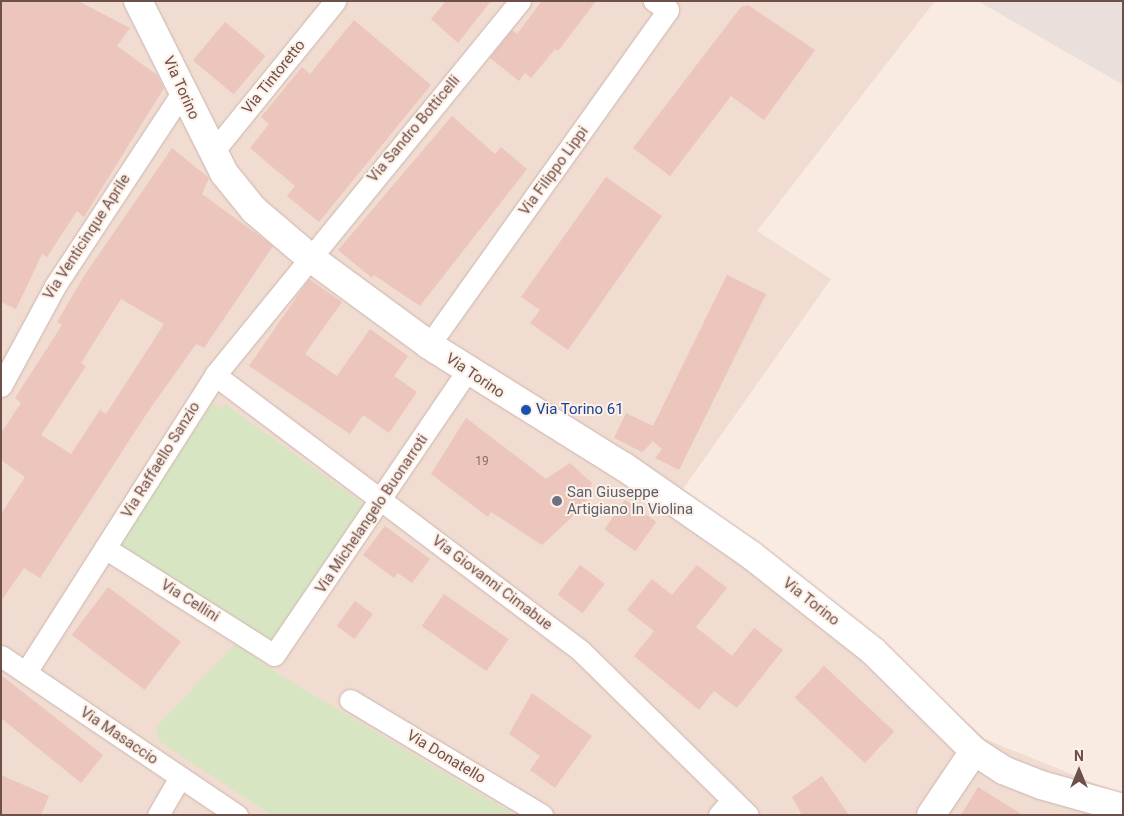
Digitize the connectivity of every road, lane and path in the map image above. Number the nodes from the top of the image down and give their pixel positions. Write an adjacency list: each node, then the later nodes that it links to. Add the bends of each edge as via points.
1 (138, 1): 5 (street, Via Torino)
2 (335, 1): 6 (street, Via Tintoretto)
3 (520, 1): 7 (street, Via Sandro Botticelli)
4 (654, 1): 8 (street, Via Filippo Lippi, via 668,10)
5 (182, 93): 6 (street, Via Torino); 11 (street, Via Venticinque Aprile, via 54,286)
6 (212, 153): 7 (street, Via Torino, via 254,210)
7 (308, 256): 8 (street, Via Torino); 10 (street, Via Raffaello Sanzio)
8 (429, 345): 9 (street, Via Torino)
9 (467, 371): 12 (street, Via Michelangelo Buonarroti); 18 (street, Via Torino, via 623,466 751,555 873,651)
10 (215, 375): 12 (street, Via Giovanni Cimabue); 13 (street, Via Raffaello Sanzio)
11 (1, 386)
12 (383, 499): 14 (street, Via Michelangelo Buonarroti); 20 (street, Via Giovanni Cimabue, via 581,651)
13 (105, 548): 14 (street, Via Cellini); 16 (street, Via Raffaello Sanzio)
14 (274, 655)
15 (1, 656): 16 (street, Via Masaccio)
16 (26, 672): 19 (street, Via Masaccio)
17 (350, 700): 24 (street, Via Donatello)
18 (974, 751): 21 (street, Via Torino, via 1033,782); 26 (street)
19 (180, 777): 22 (street); 23 (street, Via Masaccio)
20 (726, 808): 25 (street, Via Giovanni Cimabue)
21 (1123, 808)
22 (158, 815)
23 (237, 815)
24 (542, 815)
25 (748, 815)
26 (932, 815)

